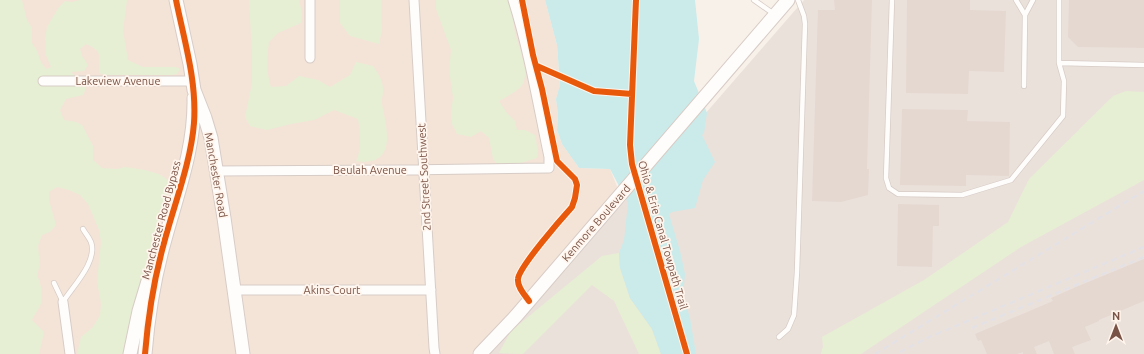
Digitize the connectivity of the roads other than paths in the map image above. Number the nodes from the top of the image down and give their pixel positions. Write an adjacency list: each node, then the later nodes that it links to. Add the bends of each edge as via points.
1 (176, 0): 18 (main road, Manchester Road)
2 (310, 0): 14 (street)
3 (414, 0): 20 (street, 2nd Street Southwest)
4 (513, 0): 20 (street, Beulah Avenue, via 532,73 549,168)
5 (754, 0): 12 (lane)
6 (788, 0): 12 (main road, Kenmore Boulevard)
7 (798, 0): 28 (lane, via 805,24 794,316 788,329)
8 (892, 0): 15 (lane, via 886,178 889,188 898,194 962,195 1011,180 1063,116 1064,81)
9 (1016, 0): 13 (lane)
10 (1033, 0): 13 (lane)
11 (1060, 0): 15 (lane)
12 (775, 14): 34 (main road, Kenmore Boulevard)
13 (1025, 15): 19 (lane)
14 (310, 58)
15 (1059, 62): 16 (lane)
16 (1144, 65)
17 (43, 81): 18 (street, Lakeview Avenue)
18 (193, 86): 21 (main road, Manchester Road, via 209,131); 23 (main road, Manchester Road Bypass, via 194,123 190,147)
19 (1024, 86)
20 (424, 170): 21 (street, Beulah Avenue); 26 (street, 2nd Street Southwest)
21 (216, 171): 25 (main road, Manchester Road)
22 (83, 228): 27 (lane, via 91,243 89,261 84,274)
23 (163, 244): 30 (main road, via 152,266); 31 (main road, Manchester Road Bypass, via 150,311)
24 (54, 283): 27 (lane)
25 (234, 290): 26 (street, Akins Court); 32 (main road, Manchester Road)
26 (431, 290): 33 (street, 2nd Street Southwest)
27 (63, 302): 29 (street)
28 (779, 337)
29 (70, 354)
30 (130, 354)
31 (145, 354)
32 (243, 354)
33 (435, 354)
34 (482, 354)

